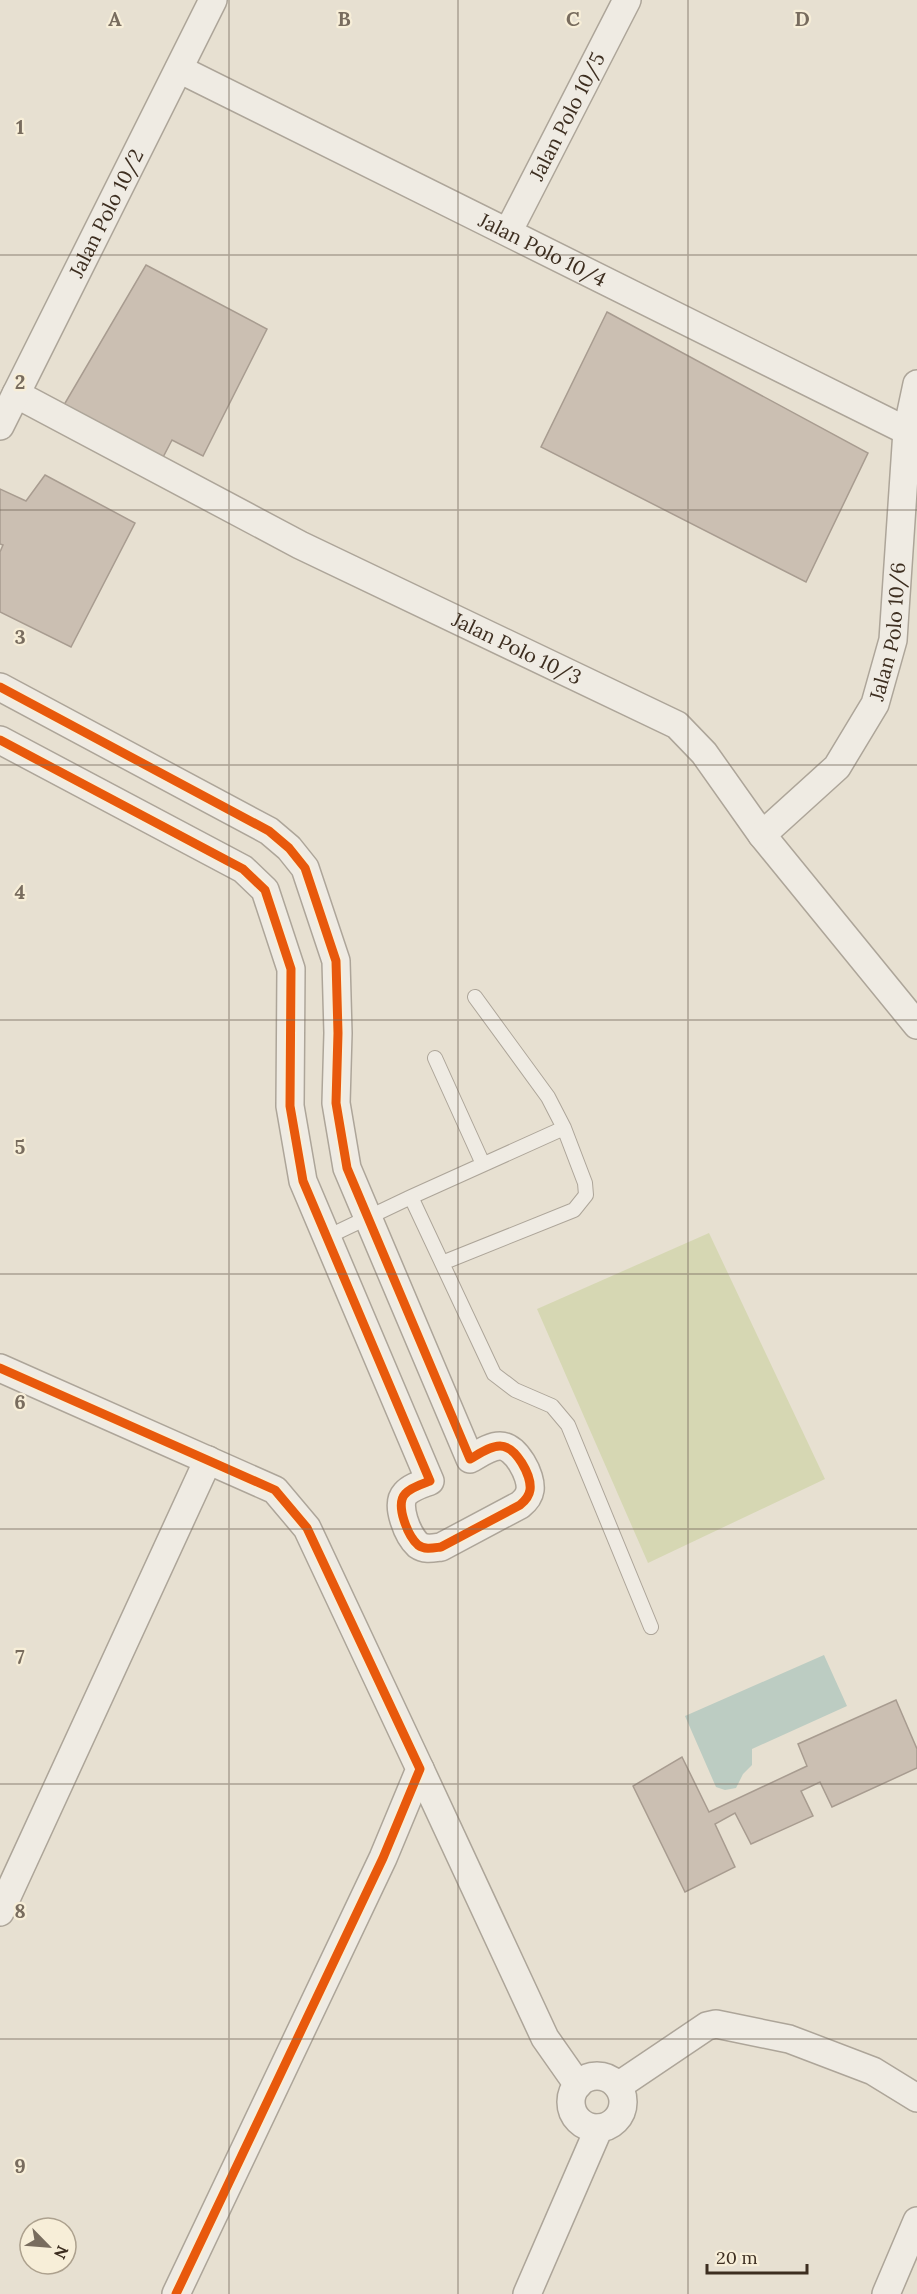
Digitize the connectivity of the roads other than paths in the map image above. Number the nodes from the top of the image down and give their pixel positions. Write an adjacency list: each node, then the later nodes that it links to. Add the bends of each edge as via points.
1 (213, 0): 3 (street, Jalan Polo 10/2)
2 (627, 0): 4 (street, Jalan Polo 10/5)
3 (179, 69): 4 (street, Jalan Polo 10/4); 6 (street, Jalan Polo 10/2)
4 (508, 232): 8 (street, Jalan Polo 10/4)
5 (917, 384): 8 (street, Jalan Polo 10/6)
6 (16, 394): 7 (street, Jalan Polo 10/2); 13 (street, Jalan Polo 10/3, via 300,545 677,725 704,753)
7 (0, 426)
8 (907, 431): 13 (street, Jalan Polo 10/6, via 893,640 875,704 837,767)
9 (0, 687): 11 (street)
10 (0, 740): 12 (street)
11 (144, 764): 12 (street); 20 (street, via 269,831 304,868 336,961 336,1103 347,1168)
12 (125, 806): 21 (street, via 243,869 265,890 291,969 290,1106 303,1181)
13 (762, 835): 15 (street, Jalan Polo 10/3)
14 (475, 997): 17 (lane, via 548,1097)
15 (917, 1025)
16 (435, 1058): 18 (lane)
17 (564, 1128): 18 (lane); 22 (lane, via 585,1184 586,1195 574,1210)
18 (483, 1164): 19 (lane)
19 (411, 1197): 20 (lane); 22 (lane)
20 (368, 1218): 21 (lane); 24 (street)
21 (327, 1237): 26 (street)
22 (442, 1263): 27 (lane, via 494,1374 515,1390 552,1406 568,1425)
23 (0, 1368): 25 (street)
24 (470, 1459): 26 (street); 26 (street, via 492,1448 512,1449 529,1479 527,1498 441,1547 430,1549 419,1546 412,1538 400,1504 404,1495)
25 (208, 1460): 28 (street, via 275,1490 307,1528); 29 (street)
26 (430, 1481)
27 (651, 1627)
28 (420, 1769): 30 (street, via 545,2038); 35 (street, via 383,1858)
29 (0, 1911)
30 (578, 2085): 31 (street, via 594,2075 608,2078); 33 (street, via 571,2104 575,2117 586,2126)
31 (618, 2086): 32 (street, via 707,2026 716,2024 789,2038 873,2071); 33 (street, via 623,2099 621,2113)
32 (917, 2098)
33 (600, 2128): 36 (street)
34 (917, 2221): 37 (street)
35 (176, 2294)
36 (527, 2294)
37 (886, 2294)

